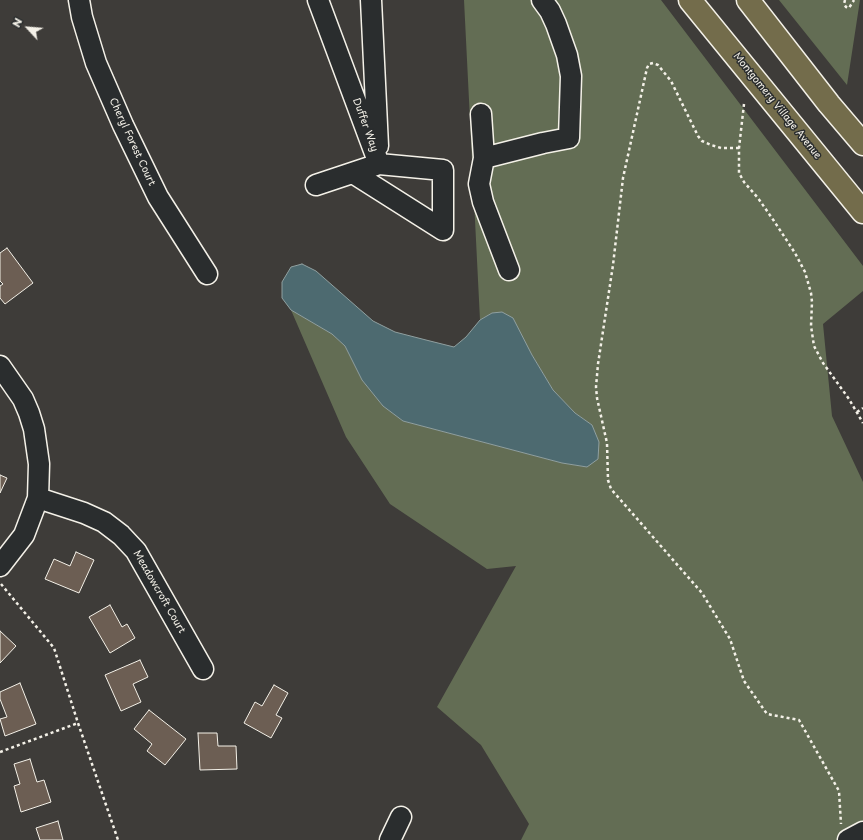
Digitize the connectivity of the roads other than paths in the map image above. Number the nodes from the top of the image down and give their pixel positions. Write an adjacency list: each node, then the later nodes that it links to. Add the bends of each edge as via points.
1 (80, 0): 15 (street, Cheryl Forest Court, via 82,17 96,63 123,125 158,197)
2 (318, 0): 10 (street, Duffer Way)
3 (371, 0): 10 (street, Duffer Way)
4 (542, 0): 9 (street, via 556,24 567,55 571,76 569,138)
5 (690, 0): 13 (main road, Montgomery Village Avenue)
6 (748, 0): 8 (main road)
7 (481, 114): 9 (street)
8 (863, 144)
9 (484, 158): 14 (street, via 479,184)
10 (379, 164): 11 (street); 11 (street, via 443,170 443,230)
11 (353, 173): 12 (street)
12 (316, 185)
13 (863, 212)
14 (508, 270)
15 (207, 274)
16 (0, 366): 17 (street, via 23,399 34,429 39,464)
17 (38, 498): 18 (street, via 24,535); 19 (street, Meadowcroft Court, via 84,513 104,522 121,535 136,551)
18 (0, 566)
19 (203, 670)
20 (400, 817): 23 (street)
21 (844, 832): 22 (street)
22 (863, 832)
23 (390, 840)

